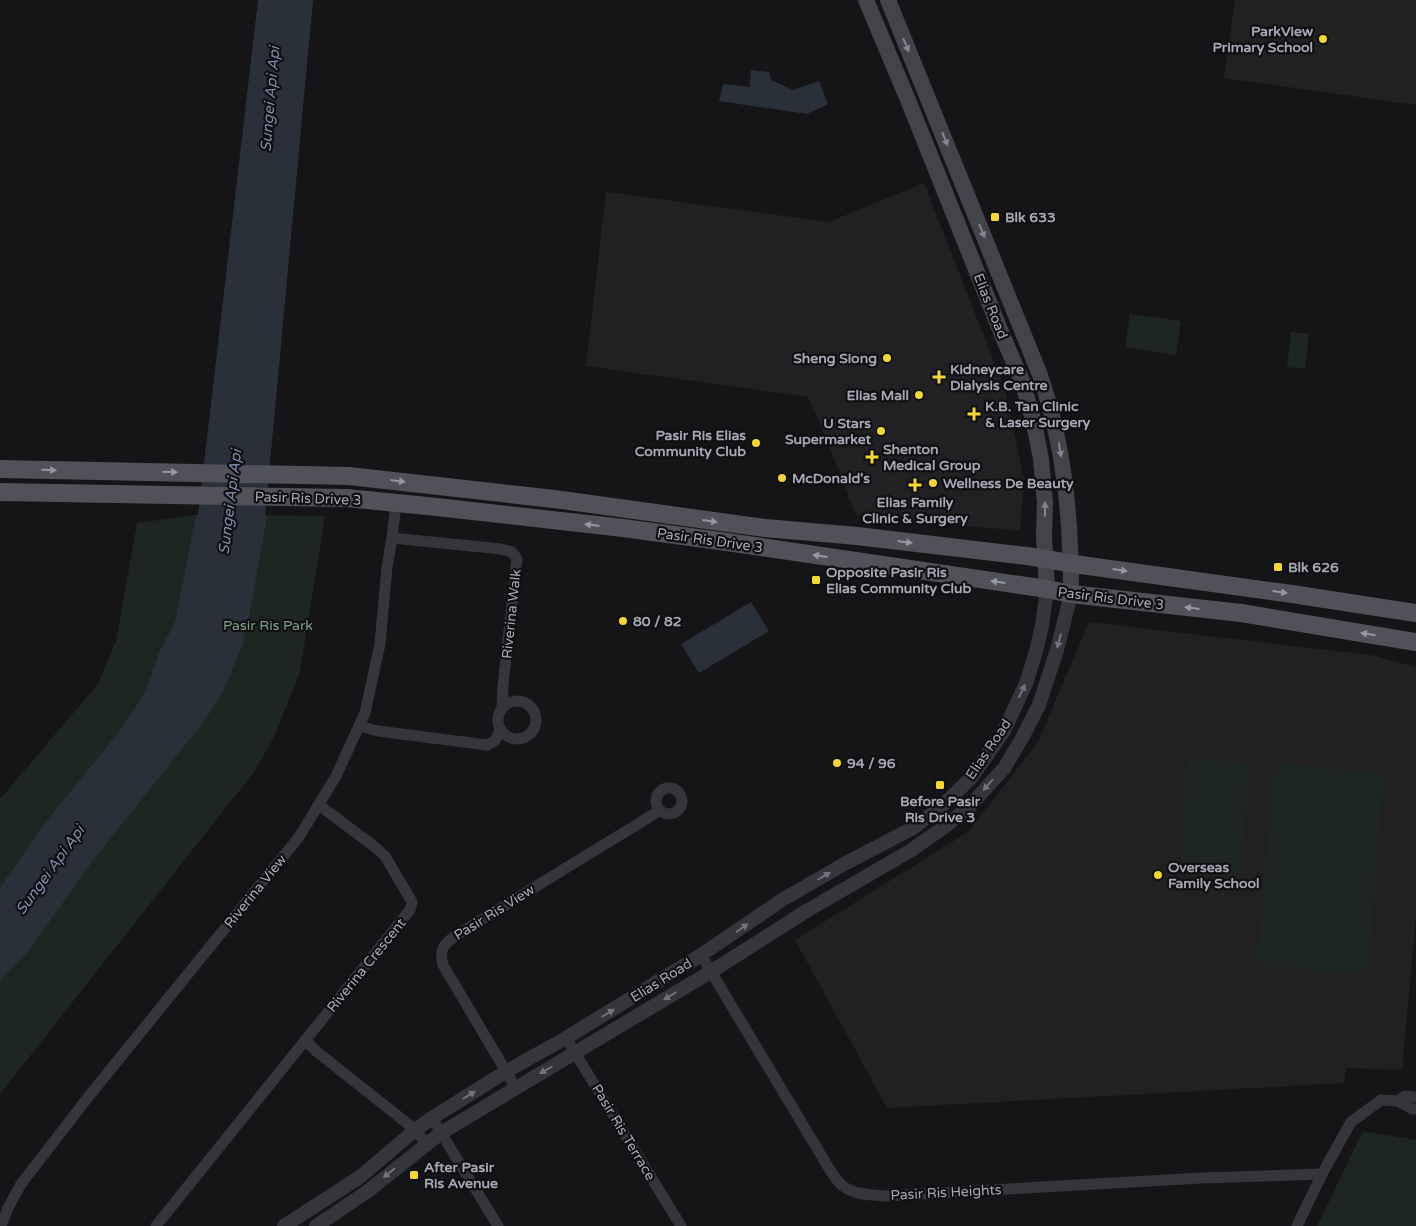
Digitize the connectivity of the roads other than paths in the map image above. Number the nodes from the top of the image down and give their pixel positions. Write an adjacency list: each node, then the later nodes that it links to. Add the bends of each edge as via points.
1 (866, 0): 7 (main road, Elias Road, one-way to 1, via 1041,459 1022,381)
2 (888, 0): 8 (main road, Elias Road, one-way to 8, via 1051,406 1068,506)
3 (0, 469): 7 (main road, Pasir Ris Drive 3, one-way to 7, via 349,476 764,528)
4 (0, 492): 5 (main road, Pasir Ris Drive 3, via 347,498)
5 (396, 504): 6 (street, Riverina View); 9 (main road, Pasir Ris Drive 3, one-way to 5, via 632,529)
6 (392, 538): 13 (street, Riverina Walk, via 501,549 512,552 517,559); 14 (street, Riverina View, via 380,644)
7 (1045, 558): 8 (main road, Pasir Ris Drive 3); 9 (main road, Elias Road)
8 (1071, 563): 10 (main road, Elias Road); 11 (main road, Pasir Ris Drive 3, one-way to 11)
9 (1047, 589): 10 (main road, Pasir Ris Drive 3); 18 (street, Elias Road, one-way to 9, via 782,900 913,828 971,778 1004,731 1027,681 1042,626)
10 (1071, 594): 12 (main road, Pasir Ris Drive 3, one-way to 10, via 1241,613); 19 (street, Elias Road, one-way to 19, via 1057,650 1038,705 1005,767 969,807 910,851)
11 (1416, 613)
12 (1416, 642)
13 (502, 708): 15 (street, Riverina Walk, via 497,720); 15 (street, via 508,703 525,703 536,719 532,732 525,738 512,739)
14 (360, 726): 15 (street, via 487,745 495,741); 16 (street, Riverina View)
15 (500, 730)
16 (318, 805): 21 (street, Riverina Crescent, via 385,856 412,902 410,910); 34 (street, Riverina View, via 299,837 21,1184)
17 (659, 811): 23 (street, Pasir Ris View, via 446,943 441,957 443,964)
18 (701, 955): 19 (street, Pasir Ris Heights); 20 (street, Elias Road, one-way to 18)
19 (712, 971): 22 (street, Elias Road, one-way to 22); 32 (street, Pasir Ris Heights, via 830,1170 850,1190 887,1196)
20 (566, 1038): 22 (street, Pasir Ris Terrace); 23 (street, Elias Road)
21 (305, 1040): 29 (street); 35 (street, Riverina Crescent)
22 (576, 1053): 24 (street, Elias Road, one-way to 24); 39 (street, Pasir Ris Terrace)
23 (507, 1072): 24 (street, Pasir Ris View); 28 (street, Elias Road, one-way to 23)
24 (516, 1088): 30 (street, Elias Road)
25 (1416, 1097): 26 (street, via 1405,1096)
26 (1398, 1101): 27 (street); 32 (street, via 1381,1100 1351,1122)
27 (1416, 1110)
28 (432, 1118): 29 (street, Elias Road); 30 (street)
29 (415, 1130): 31 (street); 33 (street, Elias Road, via 360,1177)
30 (441, 1133): 31 (street, Elias Road); 38 (street)
31 (427, 1143): 37 (street, Elias Road, one-way to 37, via 368,1191)
32 (1322, 1174): 40 (street)
33 (308, 1212): 36 (street, Elias Road); 37 (street)
34 (1, 1226)
35 (156, 1226)
36 (284, 1226)
37 (316, 1226)
38 (498, 1226)
39 (681, 1226)
40 (1297, 1226)

